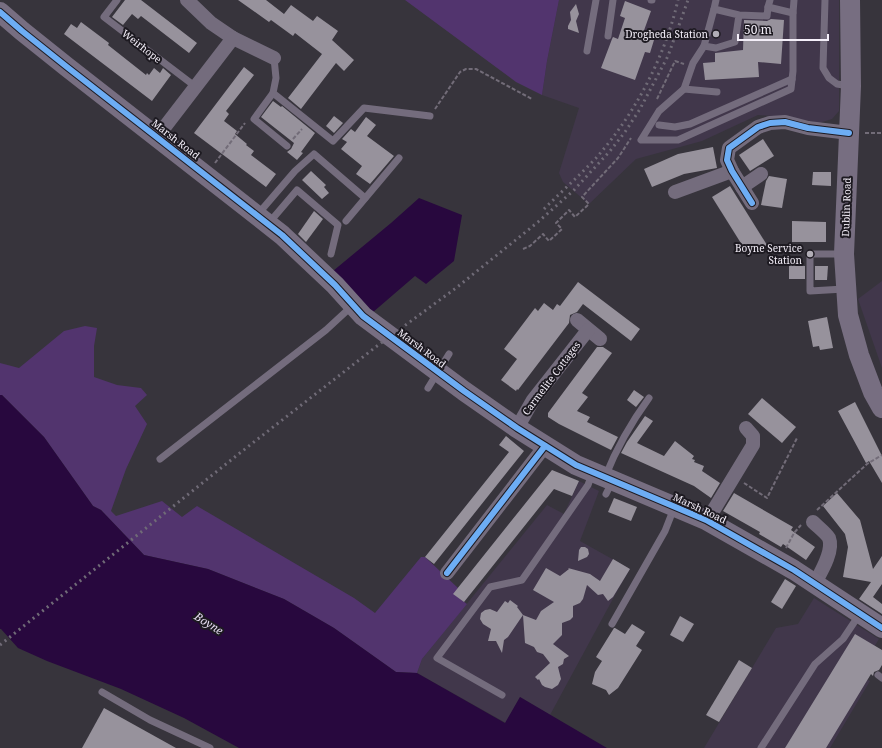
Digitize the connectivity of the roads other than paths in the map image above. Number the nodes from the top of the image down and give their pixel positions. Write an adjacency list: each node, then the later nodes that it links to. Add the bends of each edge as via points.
1 (117, 0): 21 (lane, Weirhope, via 104,17)
2 (187, 0): 15 (street, via 211,23)
3 (596, 0): 17 (lane)
4 (612, 0): 14 (lane)
5 (716, 0): 10 (lane)
6 (794, 0): 12 (lane)
7 (825, 0): 20 (lane, via 823,68 829,78 837,84)
8 (850, 0): 20 (main road, Dublin Road)
9 (769, 4): 12 (lane); 13 (lane, via 767,16)
10 (714, 9): 13 (lane); 16 (lane)
11 (0, 12): 28 (main road, Marsh Road)
12 (793, 13): 19 (lane)
13 (739, 14): 16 (lane, via 735,42 716,48)
14 (608, 36)
15 (234, 38): 18 (street); 21 (street)
16 (704, 46): 22 (lane, via 693,63)
17 (587, 51)
18 (274, 58): 24 (lane, via 276,78)
19 (792, 79): 22 (lane, via 791,89 678,140 641,140 659,111); 26 (lane, via 690,124 675,127)
20 (851, 86): 27 (main road, Dublin Road)
21 (196, 87): 28 (street)
22 (684, 89): 23 (lane)
23 (717, 92)
24 (273, 93): 25 (lane, via 333,141 364,108); 29 (lane, via 254,119)
25 (430, 116)
26 (659, 125)
27 (849, 133): 31 (street, via 808,128 785,122 770,123 758,127 730,148 727,160); 40 (main road, Dublin Road)
28 (157, 137): 37 (main road, Marsh Road)
29 (287, 146)
30 (399, 158): 35 (lane)
31 (732, 171): 33 (street); 34 (street)
32 (761, 174): 33 (street)
33 (742, 187): 36 (street)
34 (675, 192)
35 (365, 198): 37 (lane, via 314,154 295,171); 38 (lane)
36 (752, 203)
37 (262, 220): 39 (lane, via 297,190 338,225); 42 (main road, Marsh Road, via 282,235)
38 (346, 221)
39 (331, 254)
40 (844, 254): 41 (main road, Dublin Road); 41 (lane, via 810,254 810,290)
41 (847, 289): 49 (main road, Dublin Road, via 848,315 859,355)
42 (354, 306): 47 (main road, Marsh Road); 53 (lane)
43 (577, 320): 44 (street)
44 (588, 330): 45 (street); 50 (street, Carmelite Cottages, via 533,400)
45 (600, 339)
46 (449, 354): 47 (lane)
47 (433, 380): 50 (main road, Marsh Road)
48 (649, 398): 54 (lane, via 616,451)
49 (882, 408)
50 (517, 428): 52 (main road, Marsh Road)
51 (746, 428): 57 (street, via 753,436 753,445)
52 (545, 446): 54 (main road, Marsh Road); 58 (street)
53 (160, 460)
54 (604, 481): 55 (main road, Marsh Road); 64 (lane, via 588,485 522,580 490,587 437,658)
55 (674, 507): 57 (main road, Marsh Road); 61 (lane, via 664,531)
56 (809, 520): 59 (street, via 829,538 830,547 825,564)
57 (707, 521): 59 (main road, Marsh Road, via 778,561)
58 (446, 573)
59 (813, 586): 60 (main road, Marsh Road)
60 (860, 613): 62 (main road, Marsh Road); 66 (lane, via 843,639 815,664)
61 (612, 624)
62 (882, 628)
63 (102, 692): 65 (lane, via 150,720)
64 (502, 695)
65 (210, 748)
66 (761, 748)

